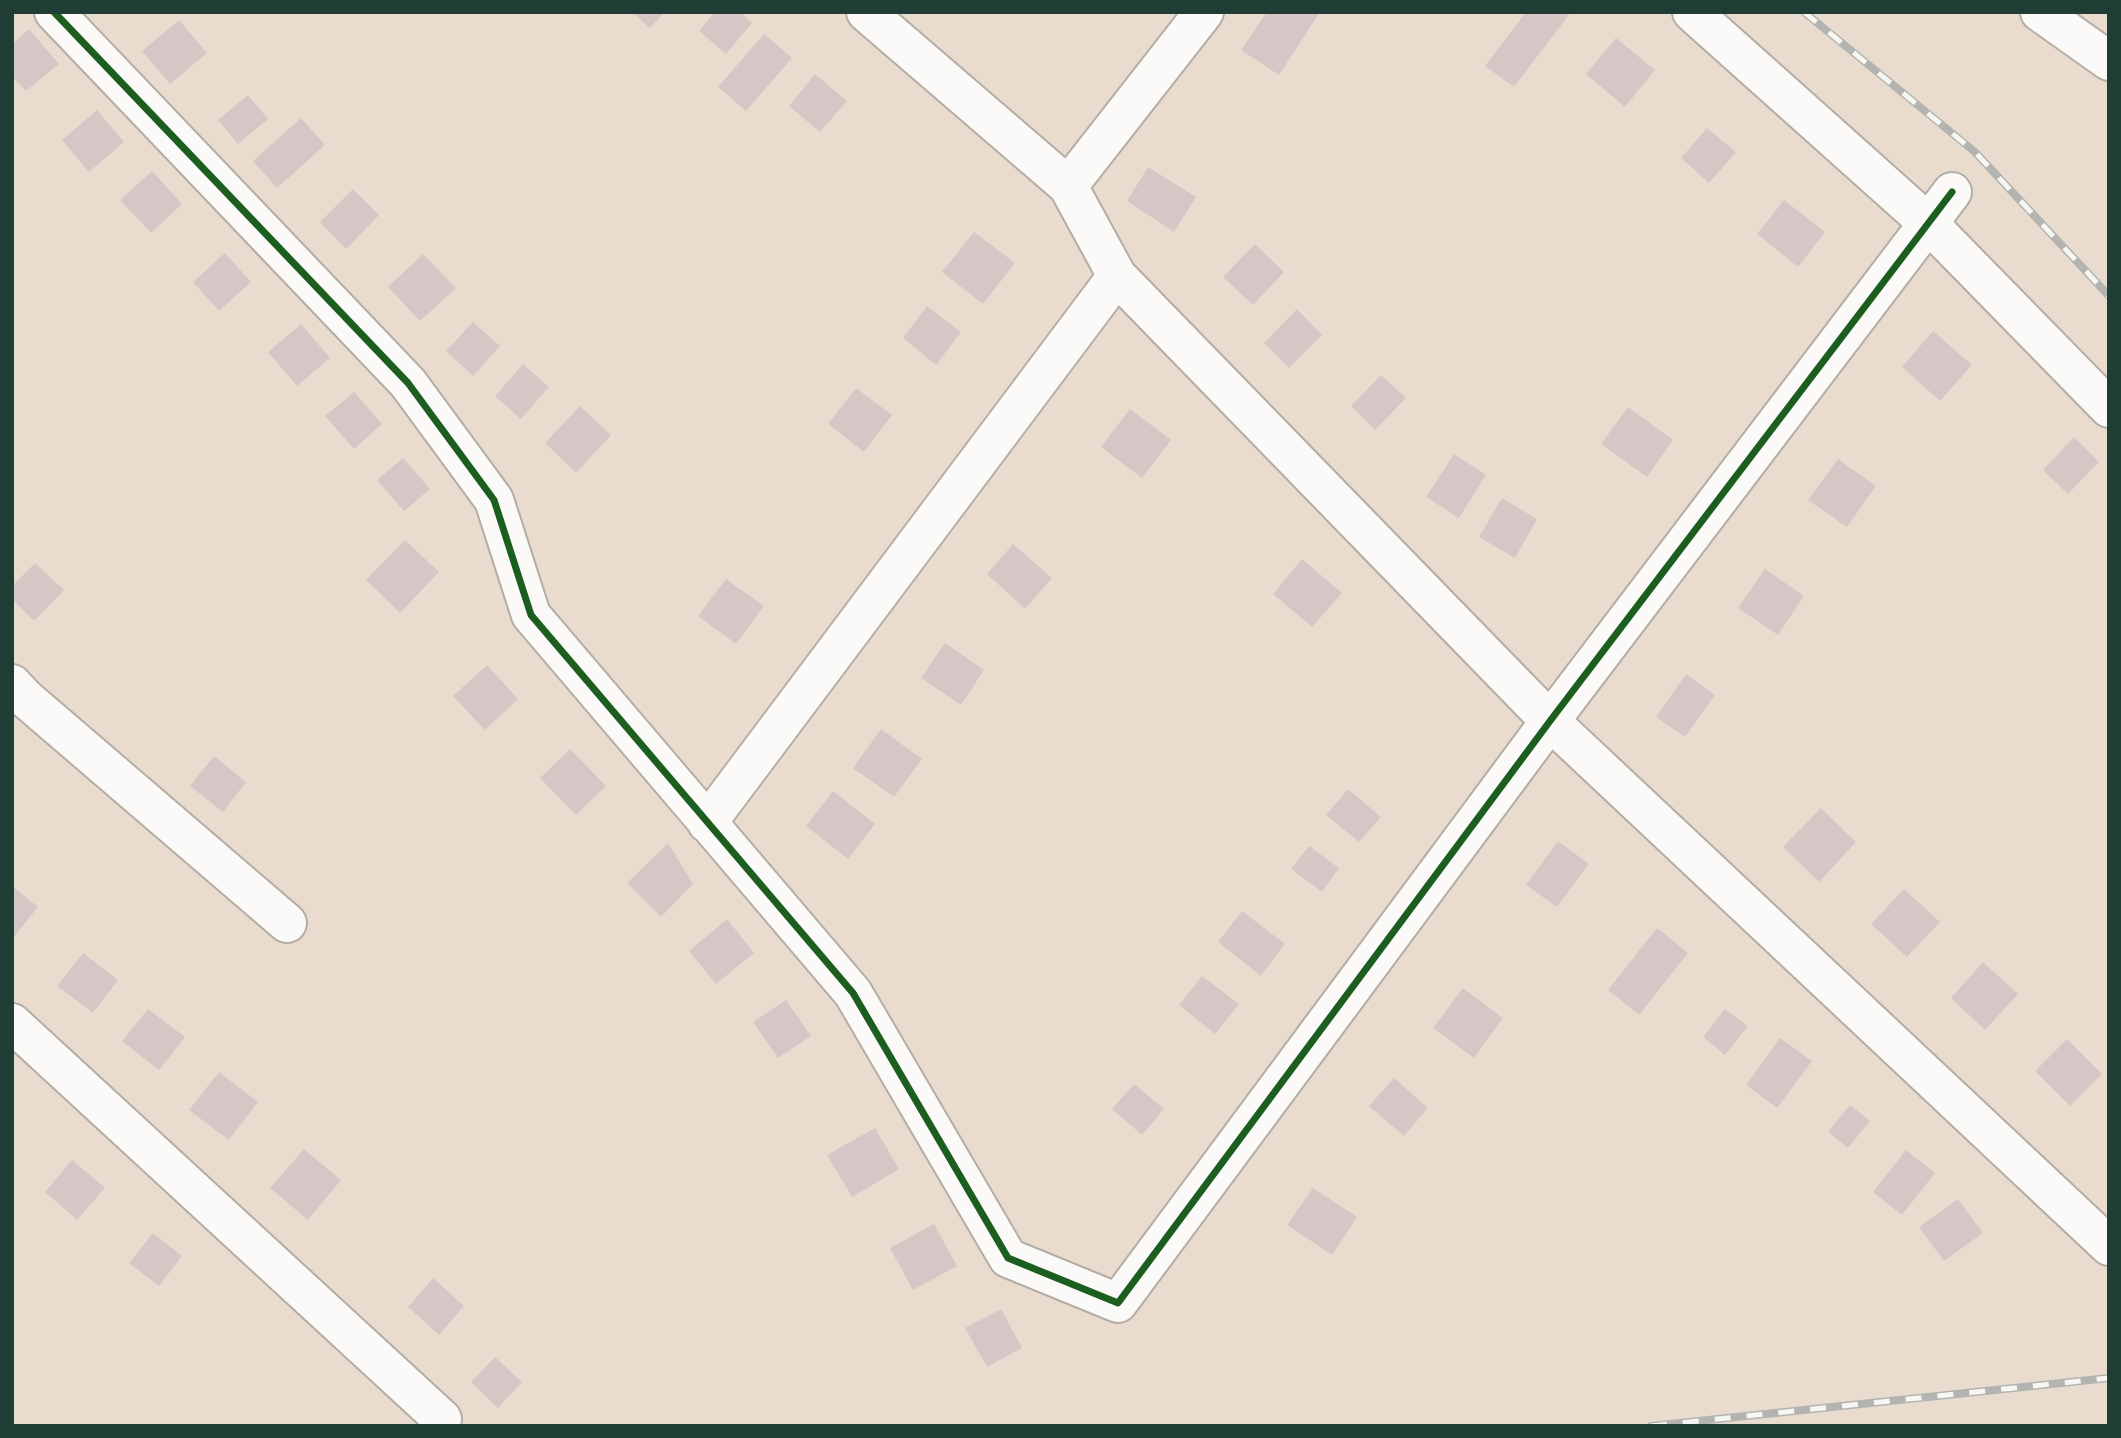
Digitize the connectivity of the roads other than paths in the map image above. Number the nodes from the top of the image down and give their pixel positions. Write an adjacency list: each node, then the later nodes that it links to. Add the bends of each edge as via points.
1 (54, 12): 14 (street, via 408,383 494,500 531,615)
2 (866, 12): 7 (street)
3 (1204, 12): 7 (street)
4 (1692, 12): 9 (street)
5 (2064, 20): 6 (street)
6 (2109, 61)
7 (1068, 186): 10 (street)
8 (1952, 192): 9 (street)
9 (1928, 223): 11 (street); 13 (street)
10 (1117, 276): 13 (street); 14 (street)
11 (2109, 408)
12 (12, 684): 15 (street)
13 (1550, 721): 14 (street, via 1118,1303 1008,1258 853,993); 17 (street)
14 (707, 822)
15 (287, 923)
16 (12, 1023): 18 (street)
17 (2109, 1246)
18 (442, 1419)

